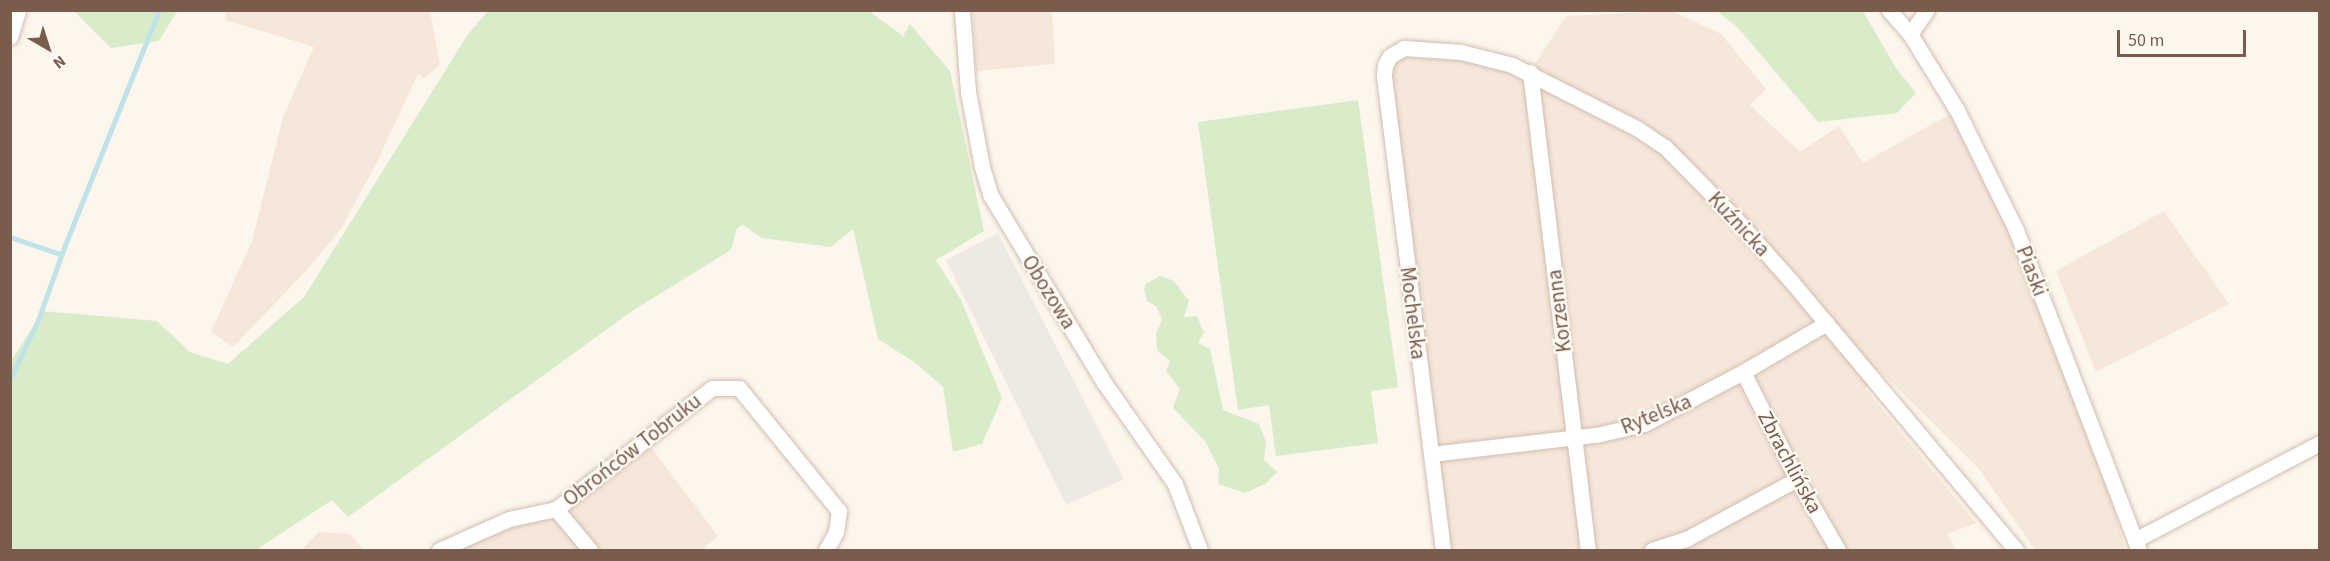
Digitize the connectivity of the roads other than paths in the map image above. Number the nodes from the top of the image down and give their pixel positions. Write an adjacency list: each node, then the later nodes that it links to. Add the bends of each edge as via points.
1 (18, 10): 6 (street)
2 (962, 10): 20 (street, Obozowa, via 968,92 991,196 1103,381 1175,484)
3 (1889, 10): 5 (street, Piaski)
4 (1927, 10): 5 (street)
5 (1910, 34): 16 (street, Piaski, via 1962,120 2016,230)
6 (10, 36)
7 (1530, 72): 8 (street, Kuźnicka, via 1461,52 1404,48 1390,56); 9 (street, Kuźnicka, via 1665,147 1735,218); 11 (street, Korzenna)
8 (1384, 75): 13 (street, Mochelska)
9 (1827, 323): 10 (street, Rytelska); 25 (street, Kuźnicka)
10 (1743, 372): 11 (street, Rytelska, via 1644,423); 14 (street, Zbrachlińska)
11 (1573, 438): 13 (street, Rytelska); 22 (street, Korzenna)
12 (2319, 443): 16 (street)
13 (1431, 454): 21 (street, Mochelska)
14 (1797, 478): 23 (street, via 1688,538); 24 (street, Zbrachlińska)
15 (556, 509): 17 (street, Obrońców Tobruku, via 509,519); 18 (street); 19 (street, Obrońców Tobruku, via 712,388 739,388 839,512 836,532)
16 (2137, 545)
17 (439, 550)
18 (590, 550)
19 (826, 550)
20 (1200, 550)
21 (1443, 550)
22 (1588, 550)
23 (1652, 550)
24 (1838, 550)
25 (2016, 550)

